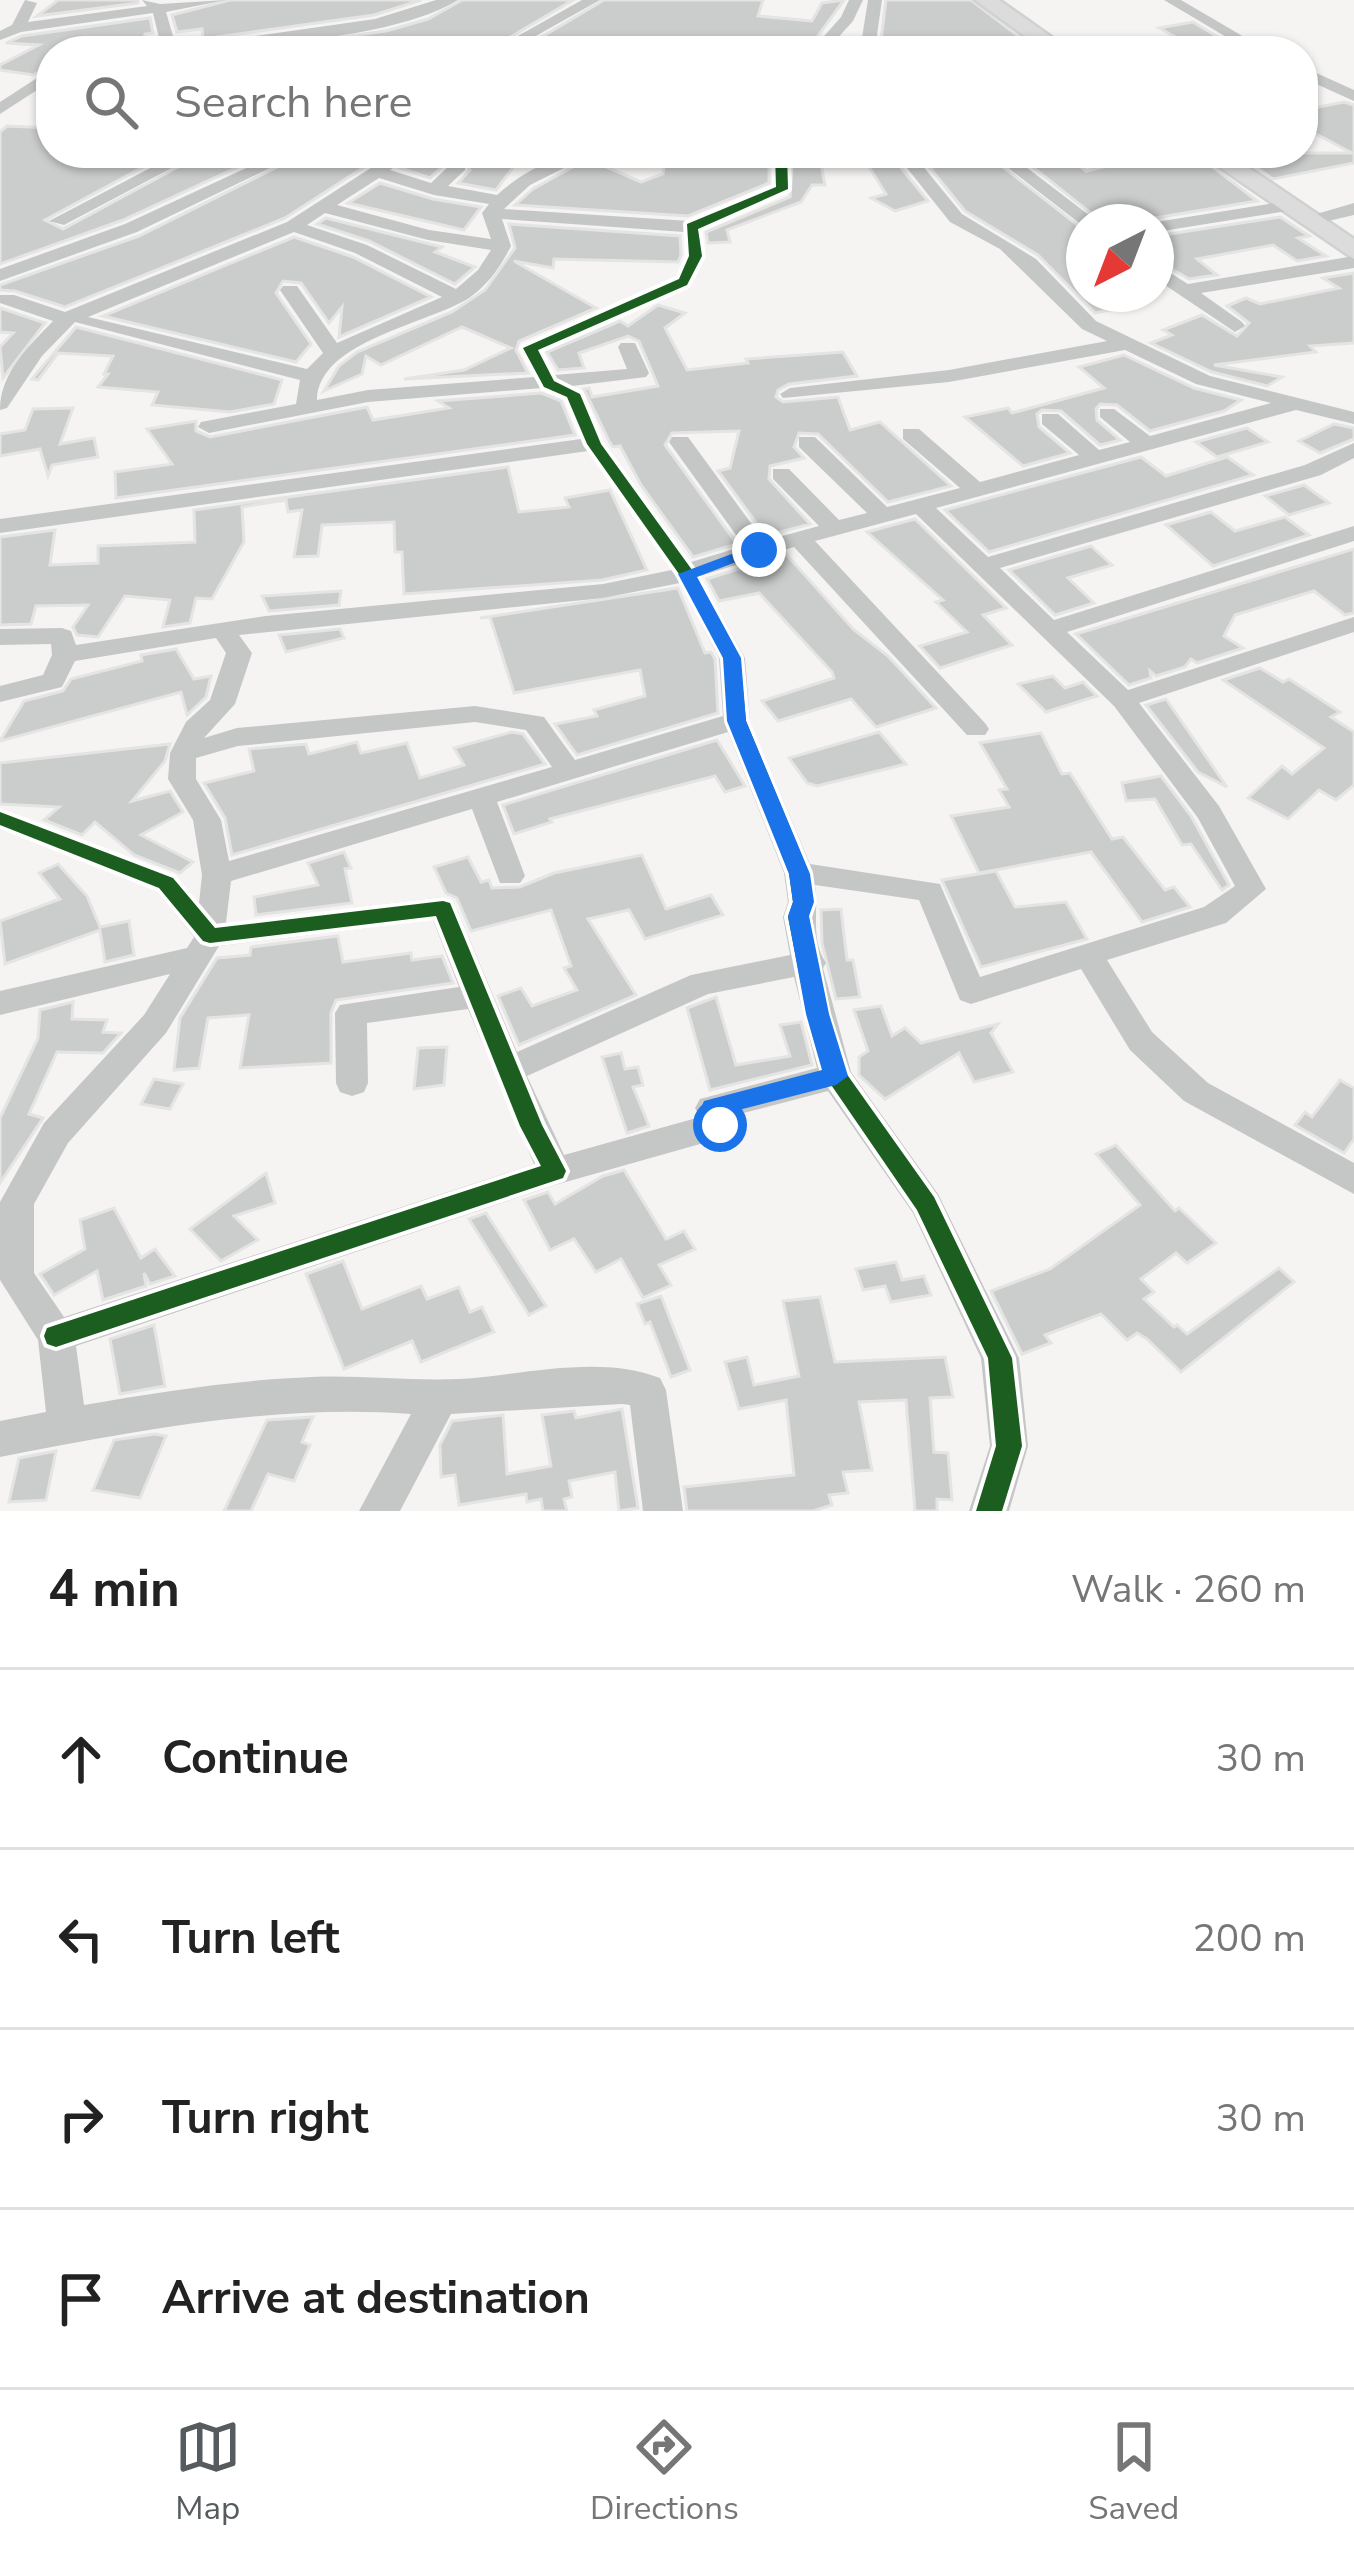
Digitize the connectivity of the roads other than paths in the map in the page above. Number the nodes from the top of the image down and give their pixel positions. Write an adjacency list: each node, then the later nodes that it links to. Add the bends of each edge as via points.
1 (219, 0): 10 (street)
2 (451, 0): 12 (street, via 377,23)
3 (593, 0): 17 (street)
4 (856, 0): 18 (street)
5 (875, 0): 19 (street)
6 (985, 0): 20 (main road)
7 (1002, 0): 21 (main road)
8 (1171, 0): 22 (street)
9 (30, 3): 11 (street)
10 (155, 5): 11 (street); 14 (street)
11 (18, 28): 13 (street)
12 (305, 32): 15 (street); 16 (street)
13 (0, 36)
14 (169, 36)
15 (284, 36)
16 (306, 36)
17 (529, 36)
18 (832, 36)
19 (869, 36)
20 (1038, 36)
21 (1055, 36)
22 (1235, 36)
23 (1318, 79): 27 (street)
24 (36, 84): 26 (street)
25 (0, 90): 26 (street)
26 (21, 93): 28 (street)
27 (1354, 96)
28 (0, 109)
29 (162, 168): 47 (street)
30 (261, 168): 55 (street, via 131,228)
31 (384, 168): 39 (street)
32 (457, 168): 40 (street)
33 (548, 168): 44 (street, via 522,178)
34 (781, 168): 50 (street, via 782,189)
35 (914, 168): 63 (street, via 956,218 1006,245 1089,326)
36 (1017, 168): 41 (street)
37 (1232, 168): 43 (main road)
38 (1253, 168): 46 (main road)
39 (379, 172): 40 (street); 42 (street)
40 (434, 190): 44 (street)
41 (1066, 205)
42 (321, 206): 49 (street); 52 (street)
43 (1288, 206): 48 (street); 53 (main road)
44 (495, 207): 50 (street); 52 (street)
45 (1354, 209): 46 (street)
46 (1324, 215): 51 (main road)
47 (58, 221)
48 (1174, 223)
49 (293, 226): 59 (street); 61 (street)
50 (692, 227): 67 (street, via 695,265 683,282 530,348)
51 (1354, 236)
52 (502, 246): 59 (street, via 491,269)
53 (1354, 250)
54 (1354, 262): 58 (street)
55 (0, 275)
56 (1174, 283): 58 (street)
57 (290, 290): 65 (street)
58 (1184, 290): 62 (street)
59 (458, 297): 65 (street)
60 (7, 299): 61 (street)
61 (75, 321): 66 (street); 69 (street, via 34,352)
62 (1235, 326)
63 (1124, 344): 68 (street); 70 (street, via 1203,380)
64 (628, 347): 67 (street, via 638,374)
65 (333, 352): 66 (street)
66 (311, 376): 71 (street)
67 (548, 384): 71 (street); 79 (street, via 573,394)
68 (790, 394)
69 (0, 404)
70 (1289, 405): 73 (street); 80 (street)
71 (306, 408): 75 (street)
72 (1107, 413): 80 (street)
73 (1354, 418)
74 (1050, 419): 82 (street)
75 (209, 427)
76 (911, 434): 84 (street)
77 (680, 442): 91 (street)
78 (807, 442): 86 (street)
79 (594, 444): 87 (street); 93 (street)
80 (1147, 445): 82 (street)
81 (1354, 450): 92 (street, via 1313,470)
82 (1096, 459): 84 (street)
83 (781, 474): 88 (street)
84 (977, 491): 85 (street)
85 (921, 506): 86 (street); 92 (street)
86 (883, 516): 88 (street)
87 (0, 526)
88 (835, 529): 90 (street)
89 (1354, 533): 95 (street)
90 (800, 539): 91 (street); 102 (street)
91 (759, 550): 93 (street)
92 (982, 566): 95 (street)
93 (687, 574): 96 (street, via 603,591); 101 (street, via 732,658)
94 (1354, 623): 100 (street)
95 (1051, 628): 100 (street)
96 (223, 630): 98 (street); 103 (street, via 239,653 222,704 195,728)
97 (0, 637): 98 (street, via 62,636)
98 (65, 656): 99 (street, via 53,681)
99 (0, 694)
100 (1123, 700): 111 (street, via 1209,812 1251,889 1215,915)
101 (736, 721): 104 (street); 107 (street)
102 (976, 729)
103 (183, 753): 104 (street, via 237,737 476,714 535,723); 108 (street, via 182,779 207,820)
104 (568, 770): 105 (street)
105 (481, 796): 108 (street); 109 (street)
106 (0, 818): 110 (street, via 166,883)
107 (800, 874): 111 (street, via 930,891 970,992); 112 (street, via 799,916)
108 (217, 875): 110 (street)
109 (510, 877)
110 (203, 947): 113 (street, via 443,908); 114 (street); 120 (street, via 155,1024 56,1133 17,1203 16,1276)
111 (1087, 953): 119 (street, via 1141,1041 1196,1092)
112 (811, 963): 115 (street, via 702,983); 116 (street)
113 (481, 996): 115 (street); 117 (street, via 351,1013)
114 (0, 1003)
115 (510, 1069): 118 (street)
116 (836, 1076): 118 (street, via 712,1108 720,1125); 126 (street, via 926,1204 1000,1358 1009,1447)
117 (352, 1083)
118 (555, 1171): 120 (street)
119 (1354, 1180)
120 (56, 1336): 122 (street)
121 (440, 1398): 122 (street, via 253,1400); 124 (street); 125 (street, via 608,1383 647,1390)
122 (67, 1426): 123 (street)
123 (0, 1439)
124 (379, 1511)
125 (663, 1511)
126 (989, 1511)

